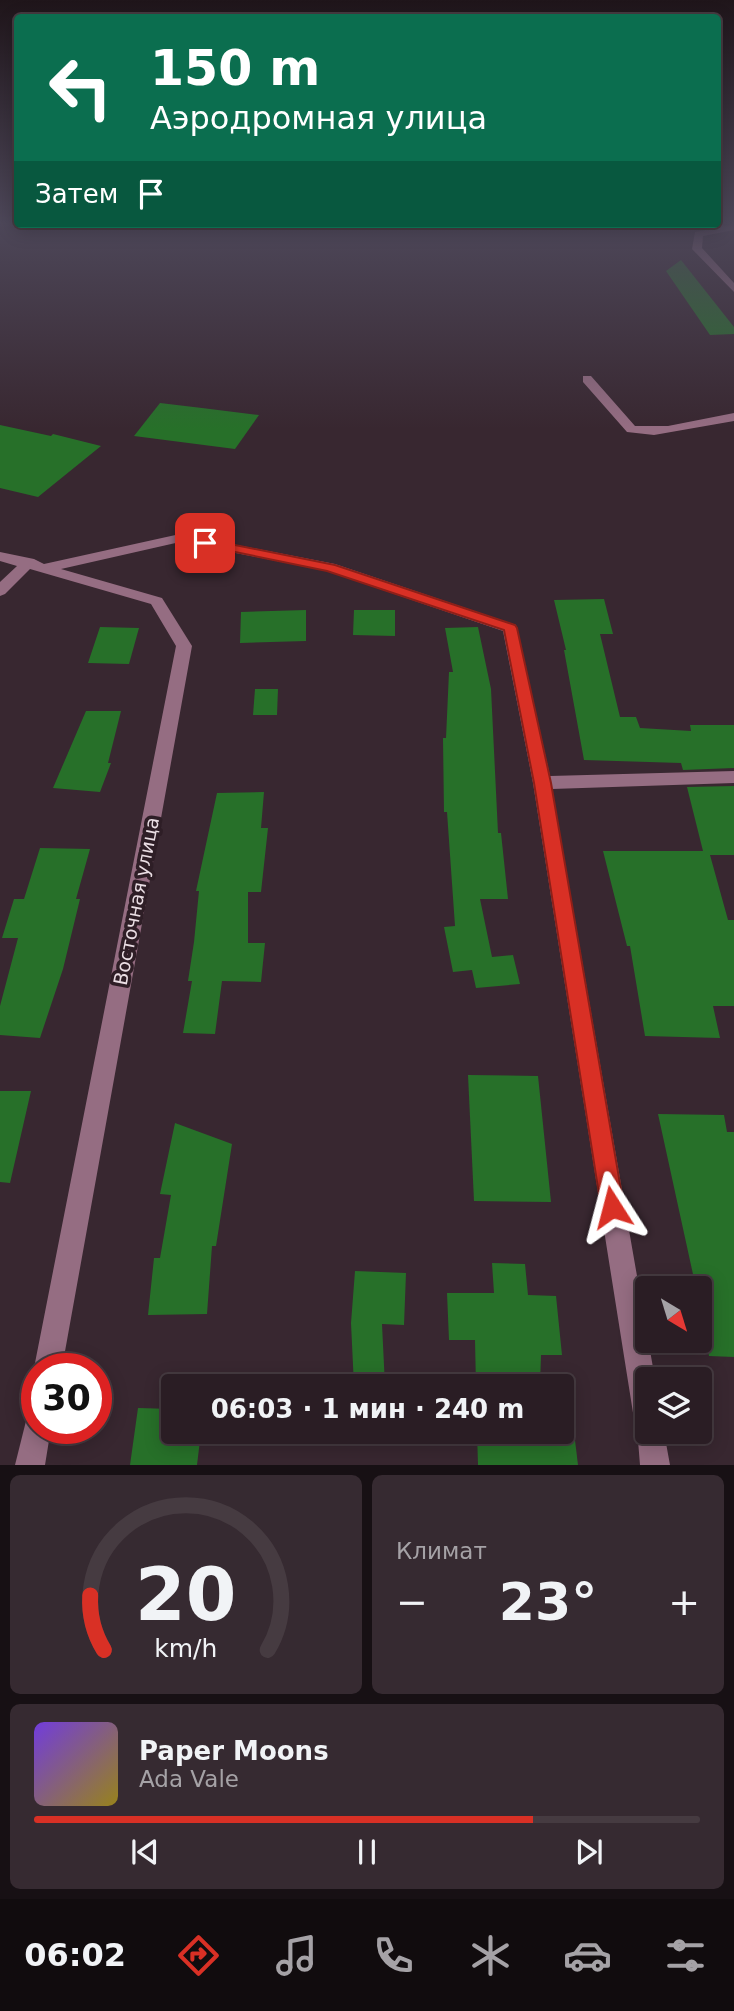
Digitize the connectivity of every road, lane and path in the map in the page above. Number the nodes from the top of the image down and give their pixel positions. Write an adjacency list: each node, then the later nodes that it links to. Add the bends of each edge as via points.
1 (587, 379): 2 (street, via 636,431)
2 (734, 417)
3 (0, 556): 4 (street, Восточная улица)
4 (39, 565): 5 (street); 7 (street, via 180,538 330,568 510,628); 8 (street, Восточная улица, via 157,601 184,646)
5 (0, 591)
6 (734, 777): 7 (street)
7 (542, 783): 9 (street)
8 (51, 1353)
9 (639, 1367)
10 (34, 1444): 12 (street)
11 (652, 1444): 13 (street)
12 (30, 1465)
13 (655, 1465)

